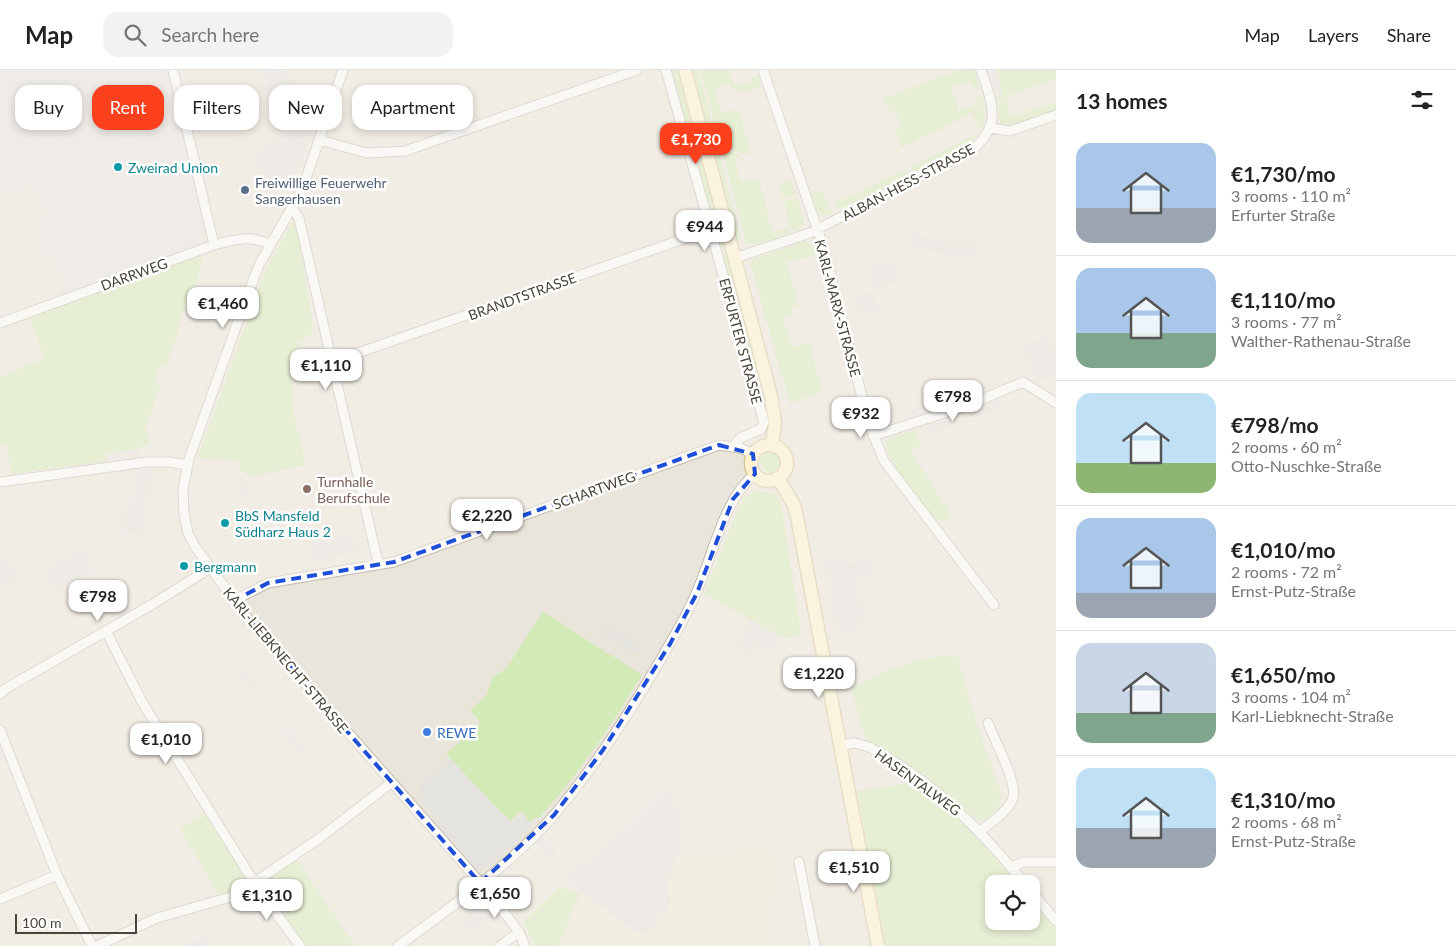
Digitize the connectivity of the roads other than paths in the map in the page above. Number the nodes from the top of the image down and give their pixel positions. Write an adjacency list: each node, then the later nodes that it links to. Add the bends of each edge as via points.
1 (173, 70): 16 (street)
2 (343, 70): 12 (street, KARL-LIEBKNECHT-STRASSE)
3 (637, 70): 12 (street, via 405,151 367,153)
4 (666, 70): 11 (street, ERFURTER STRASSE)
5 (685, 70): 9 (main road, ERFURTER STRASSE)
6 (763, 70): 15 (street, KARL-MARX-STRASSE)
7 (981, 70): 10 (street, via 992,102)
8 (1056, 115): 10 (street, via 1010,131)
9 (700, 128): 11 (street); 18 (main road, ERFURTER STRASSE)
10 (990, 128): 15 (street, ALBAN-HESS-STRASSE, via 984,140 968,153)
11 (684, 132): 14 (street, ERFURTER STRASSE)
12 (319, 140): 13 (street, KARL-LIEBKNECHT-STRASSE, via 302,190)
13 (292, 208): 17 (street, KARL-LIEBKNECHT-STRASSE); 20 (street, via 299,218)
14 (712, 229): 20 (street, BRANDTSTRASSE); 24 (street, ERFURTER STRASSE, via 764,422 761,429 740,438)
15 (817, 229): 18 (street, ALBAN-HESS-STRASSE); 22 (street, KARL-MARX-STRASSE)
16 (214, 245): 17 (street, DARRWEG, via 245,238); 19 (street, DARRWEG)
17 (270, 245): 26 (street, KARL-LIEBKNECHT-STRASSE, via 251,285)
18 (735, 258): 23 (main road, ERFURTER STRASSE, via 772,403 775,423)
19 (0, 323)
20 (332, 362): 30 (street)
21 (1056, 403): 22 (street, via 1023,382 966,406)
22 (873, 436): 33 (street, KARL-MARX-STRASSE, via 884,461)
23 (772, 445): 25 (main road); 28 (main road, via 782,451 786,460 785,470)
24 (734, 446): 25 (street, SCHARTWEG); 30 (street, SCHARTWEG, via 714,447 398,560)
25 (753, 454): 27 (main road, via 751,464)
26 (188, 465): 29 (street, via 147,462); 31 (street, KARL-LIEBKNECHT-STRASSE, via 183,496 185,520 194,544)
27 (755, 474): 28 (main road, via 766,480); 48 (street, via 733,499 697,593 670,644 602,750 554,815)
28 (778, 478): 39 (main road, via 794,505 797,517)
29 (0, 482)
30 (378, 563): 32 (street, SCHARTWEG, via 268,583)
31 (210, 568): 32 (street, KARL-LIEBKNECHT-STRASSE); 34 (street)
32 (233, 600): 40 (street, KARL-LIEBKNECHT-STRASSE)
33 (994, 604)
34 (106, 631): 35 (street); 47 (street, via 141,700)
35 (0, 694)
36 (988, 724): 41 (street, via 1014,796 1009,805)
37 (0, 730): 38 (street)
38 (2, 743): 46 (street)
39 (842, 745): 41 (street, HASENTALWEG, via 860,744 880,754 943,797); 60 (main road)
40 (391, 783): 47 (street, via 317,840); 48 (street, KARL-LIEBKNECHT-STRASSE)
41 (980, 831): 44 (street, HASENTALWEG)
42 (799, 862): 59 (street)
43 (1056, 862): 44 (street, via 1023,862)
44 (1012, 867): 45 (street, HASENTALWEG)
45 (1018, 875)
46 (57, 876): 49 (street); 53 (street)
47 (254, 882): 54 (street, via 230,898 157,918); 55 (street)
48 (480, 883): 52 (street, KARL-LIEBKNECHT-STRASSE); 56 (street)
49 (0, 899)
50 (1040, 902): 51 (street)
51 (1056, 921)
52 (519, 932): 57 (street); 58 (street, KARL-LIEBKNECHT-STRASSE)
53 (92, 946)
54 (97, 946)
55 (300, 946)
56 (398, 946)
57 (500, 946)
58 (525, 946)
59 (815, 946)
60 (878, 946)

